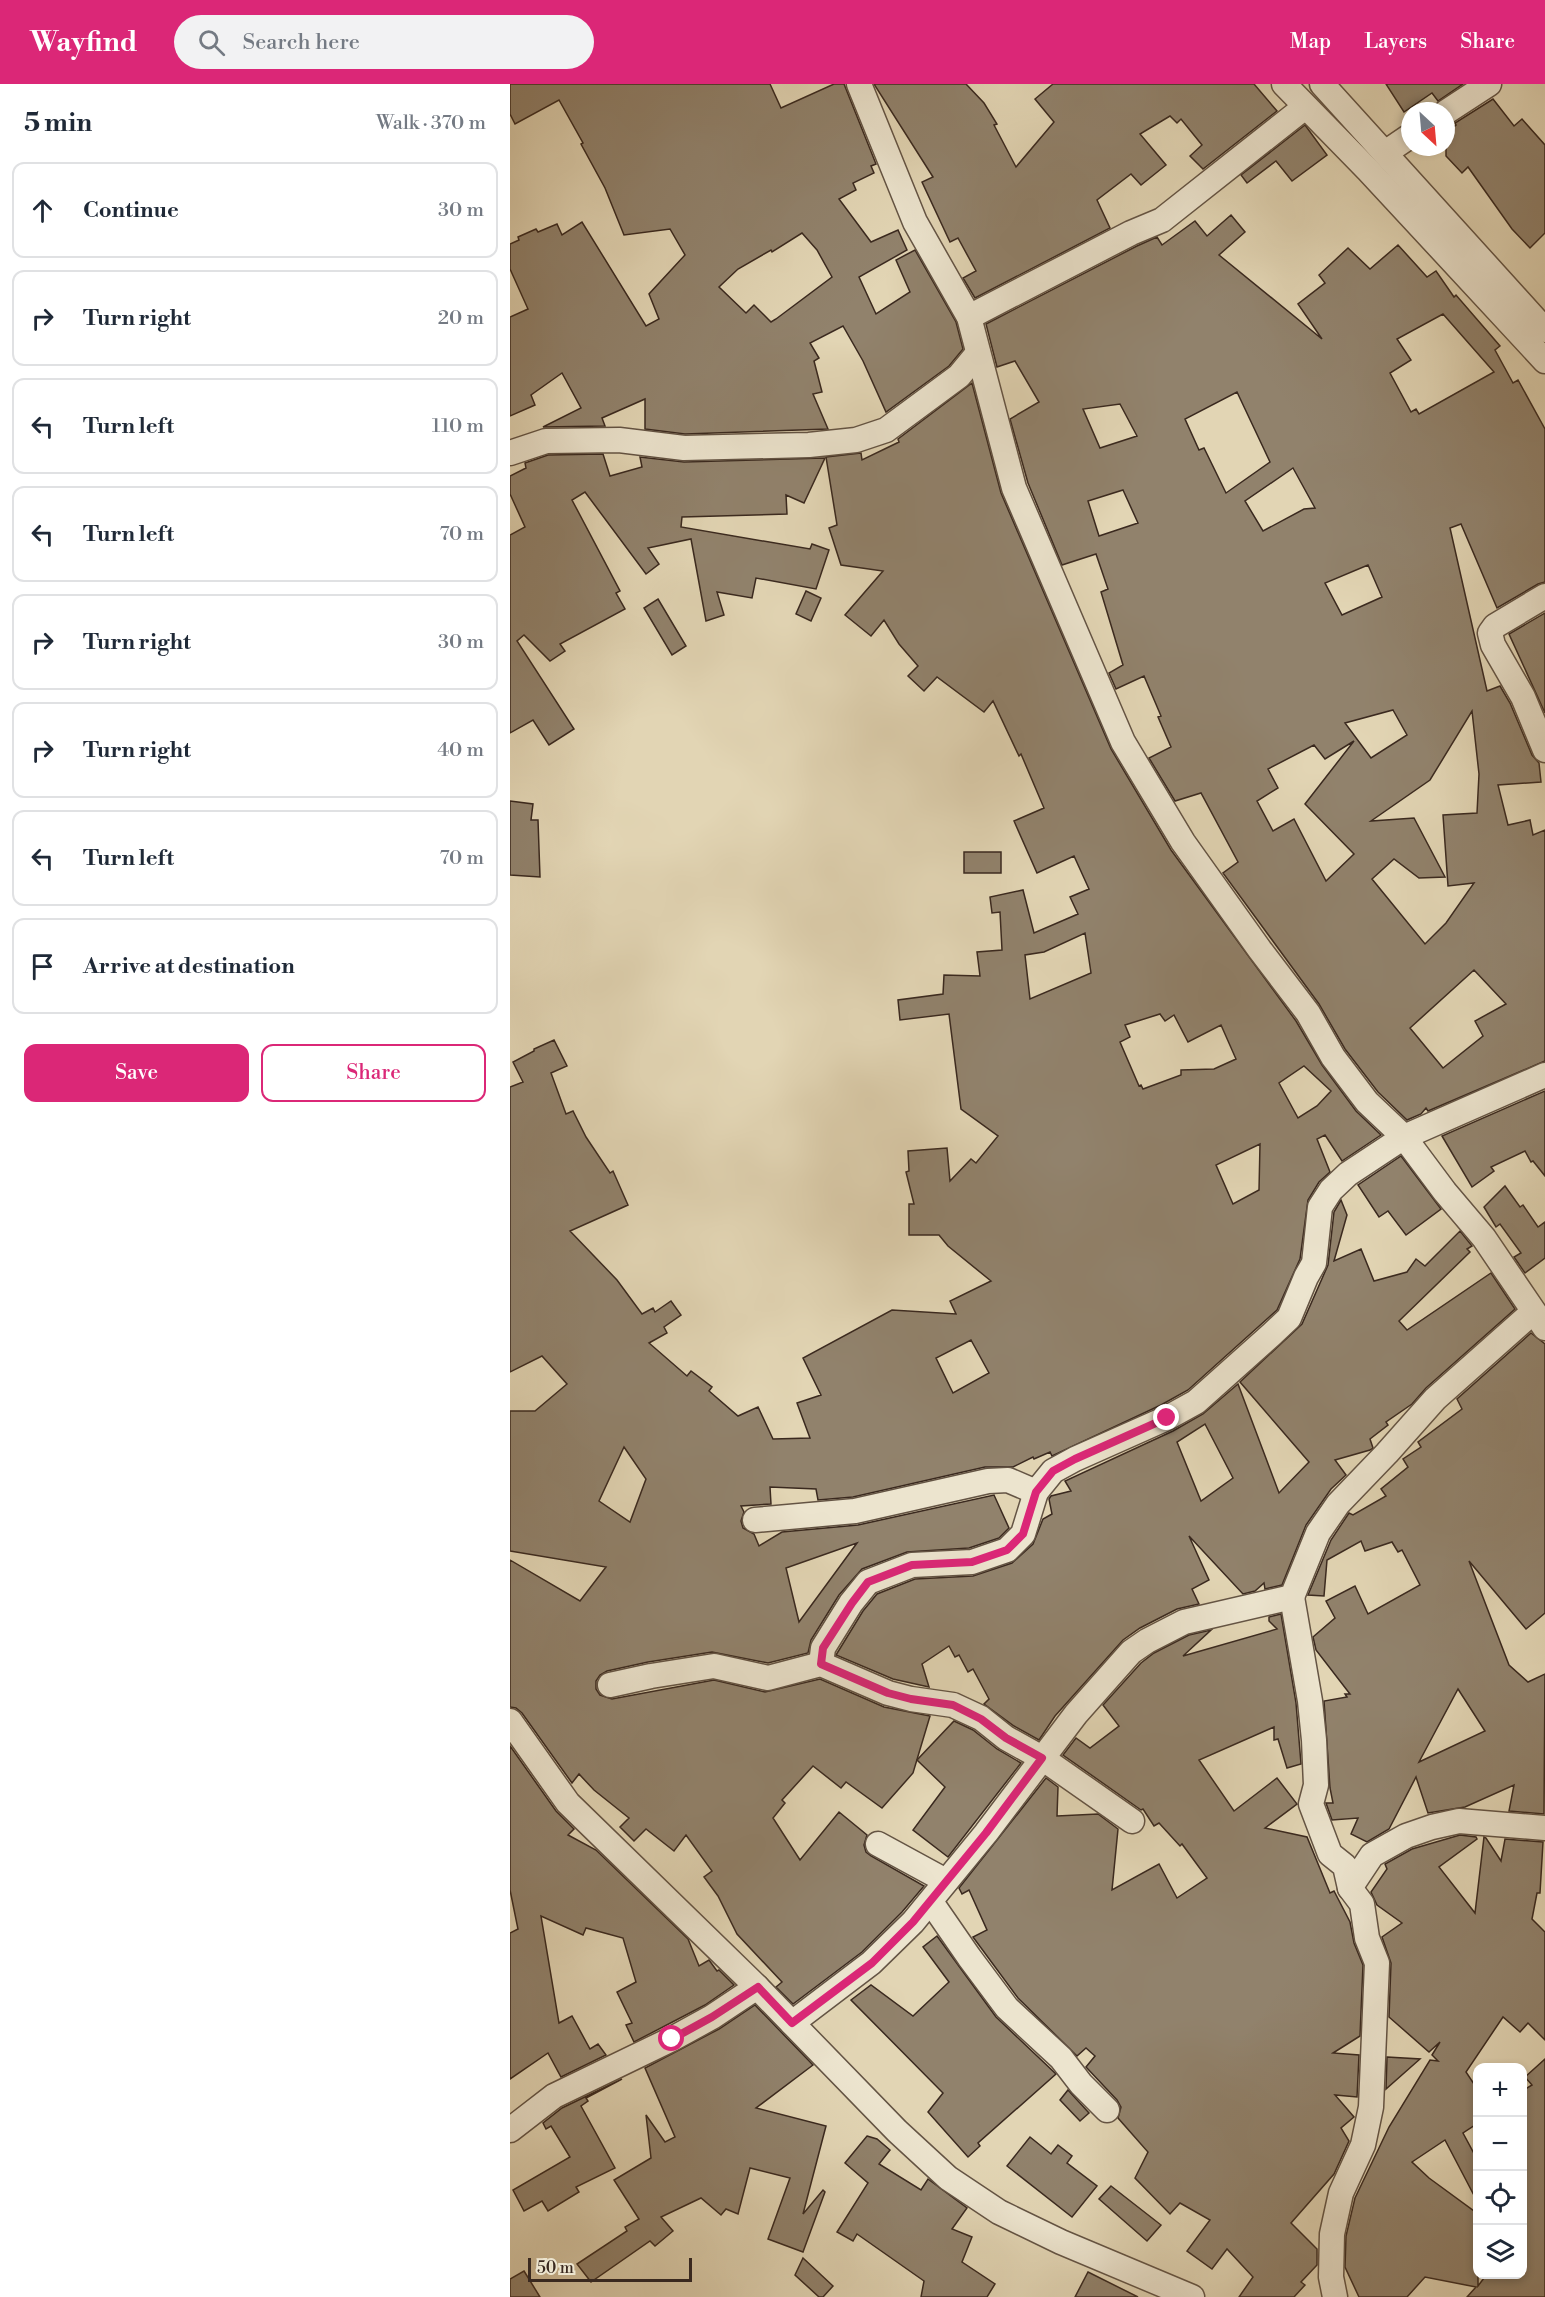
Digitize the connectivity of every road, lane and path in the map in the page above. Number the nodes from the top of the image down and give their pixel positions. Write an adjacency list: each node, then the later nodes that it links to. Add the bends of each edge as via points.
1 (859, 84): 9 (street, via 915,222)
2 (1284, 84): 6 (street)
3 (1322, 84): 8 (street)
4 (1489, 84): 5 (street)
5 (1455, 106)
6 (1305, 107): 9 (street, via 1162,220); 12 (street)
7 (1401, 142): 8 (street)
8 (1385, 153): 10 (street)
9 (969, 317): 11 (street)
10 (1545, 330)
11 (978, 353): 13 (street, via 959,376 886,430 856,440 684,448 619,440 546,441); 17 (street, via 1014,488 1123,742 1183,842 1308,1013 1333,1057 1367,1102)
12 (1545, 361)
13 (510, 453)
14 (1545, 596): 15 (street, via 1495,626 1490,633)
15 (1545, 750)
16 (1545, 1075): 17 (street)
17 (1404, 1137): 18 (street, via 1484,1238); 19 (street, via 1348,1174 1320,1207 1314,1263 1289,1318 1196,1402 1053,1471)
18 (1539, 1320): 21 (street, via 1435,1399 1338,1503 1318,1533)
19 (1036, 1492): 20 (street, via 1008,1480 988,1481 855,1511); 22 (street, via 1023,1534 1007,1550 972,1562 912,1565 868,1582 823,1648)
20 (755, 1520)
21 (1292, 1597): 25 (street, via 1184,1622 1147,1641 1131,1652); 30 (street, via 1314,1740 1316,1785 1311,1804 1330,1854 1345,1866)
22 (821, 1664): 23 (street, via 768,1678 714,1666); 25 (street, via 888,1693 953,1705)
23 (610, 1685)
24 (510, 1721): 32 (street, via 568,1803)
25 (1042, 1758): 26 (street); 29 (street)
26 (1132, 1821)
27 (1545, 1828): 30 (street, via 1459,1821 1432,1827 1372,1855)
28 (878, 1844): 29 (street)
29 (946, 1881): 31 (street)
30 (1350, 1888): 37 (street, via 1362,1904 1367,1938 1377,1963 1371,2107 1363,2145 1341,2193 1332,2234 1331,2277)
31 (931, 1902): 33 (street, via 872,1963); 34 (street, via 1007,2007 1061,2058)
32 (758, 1987): 33 (street); 35 (street, via 672,2039 554,2096)
33 (792, 2023): 36 (street, via 948,2178 999,2212)
34 (1107, 2110)
35 (510, 2130)
36 (1192, 2297)
37 (1335, 2297)

